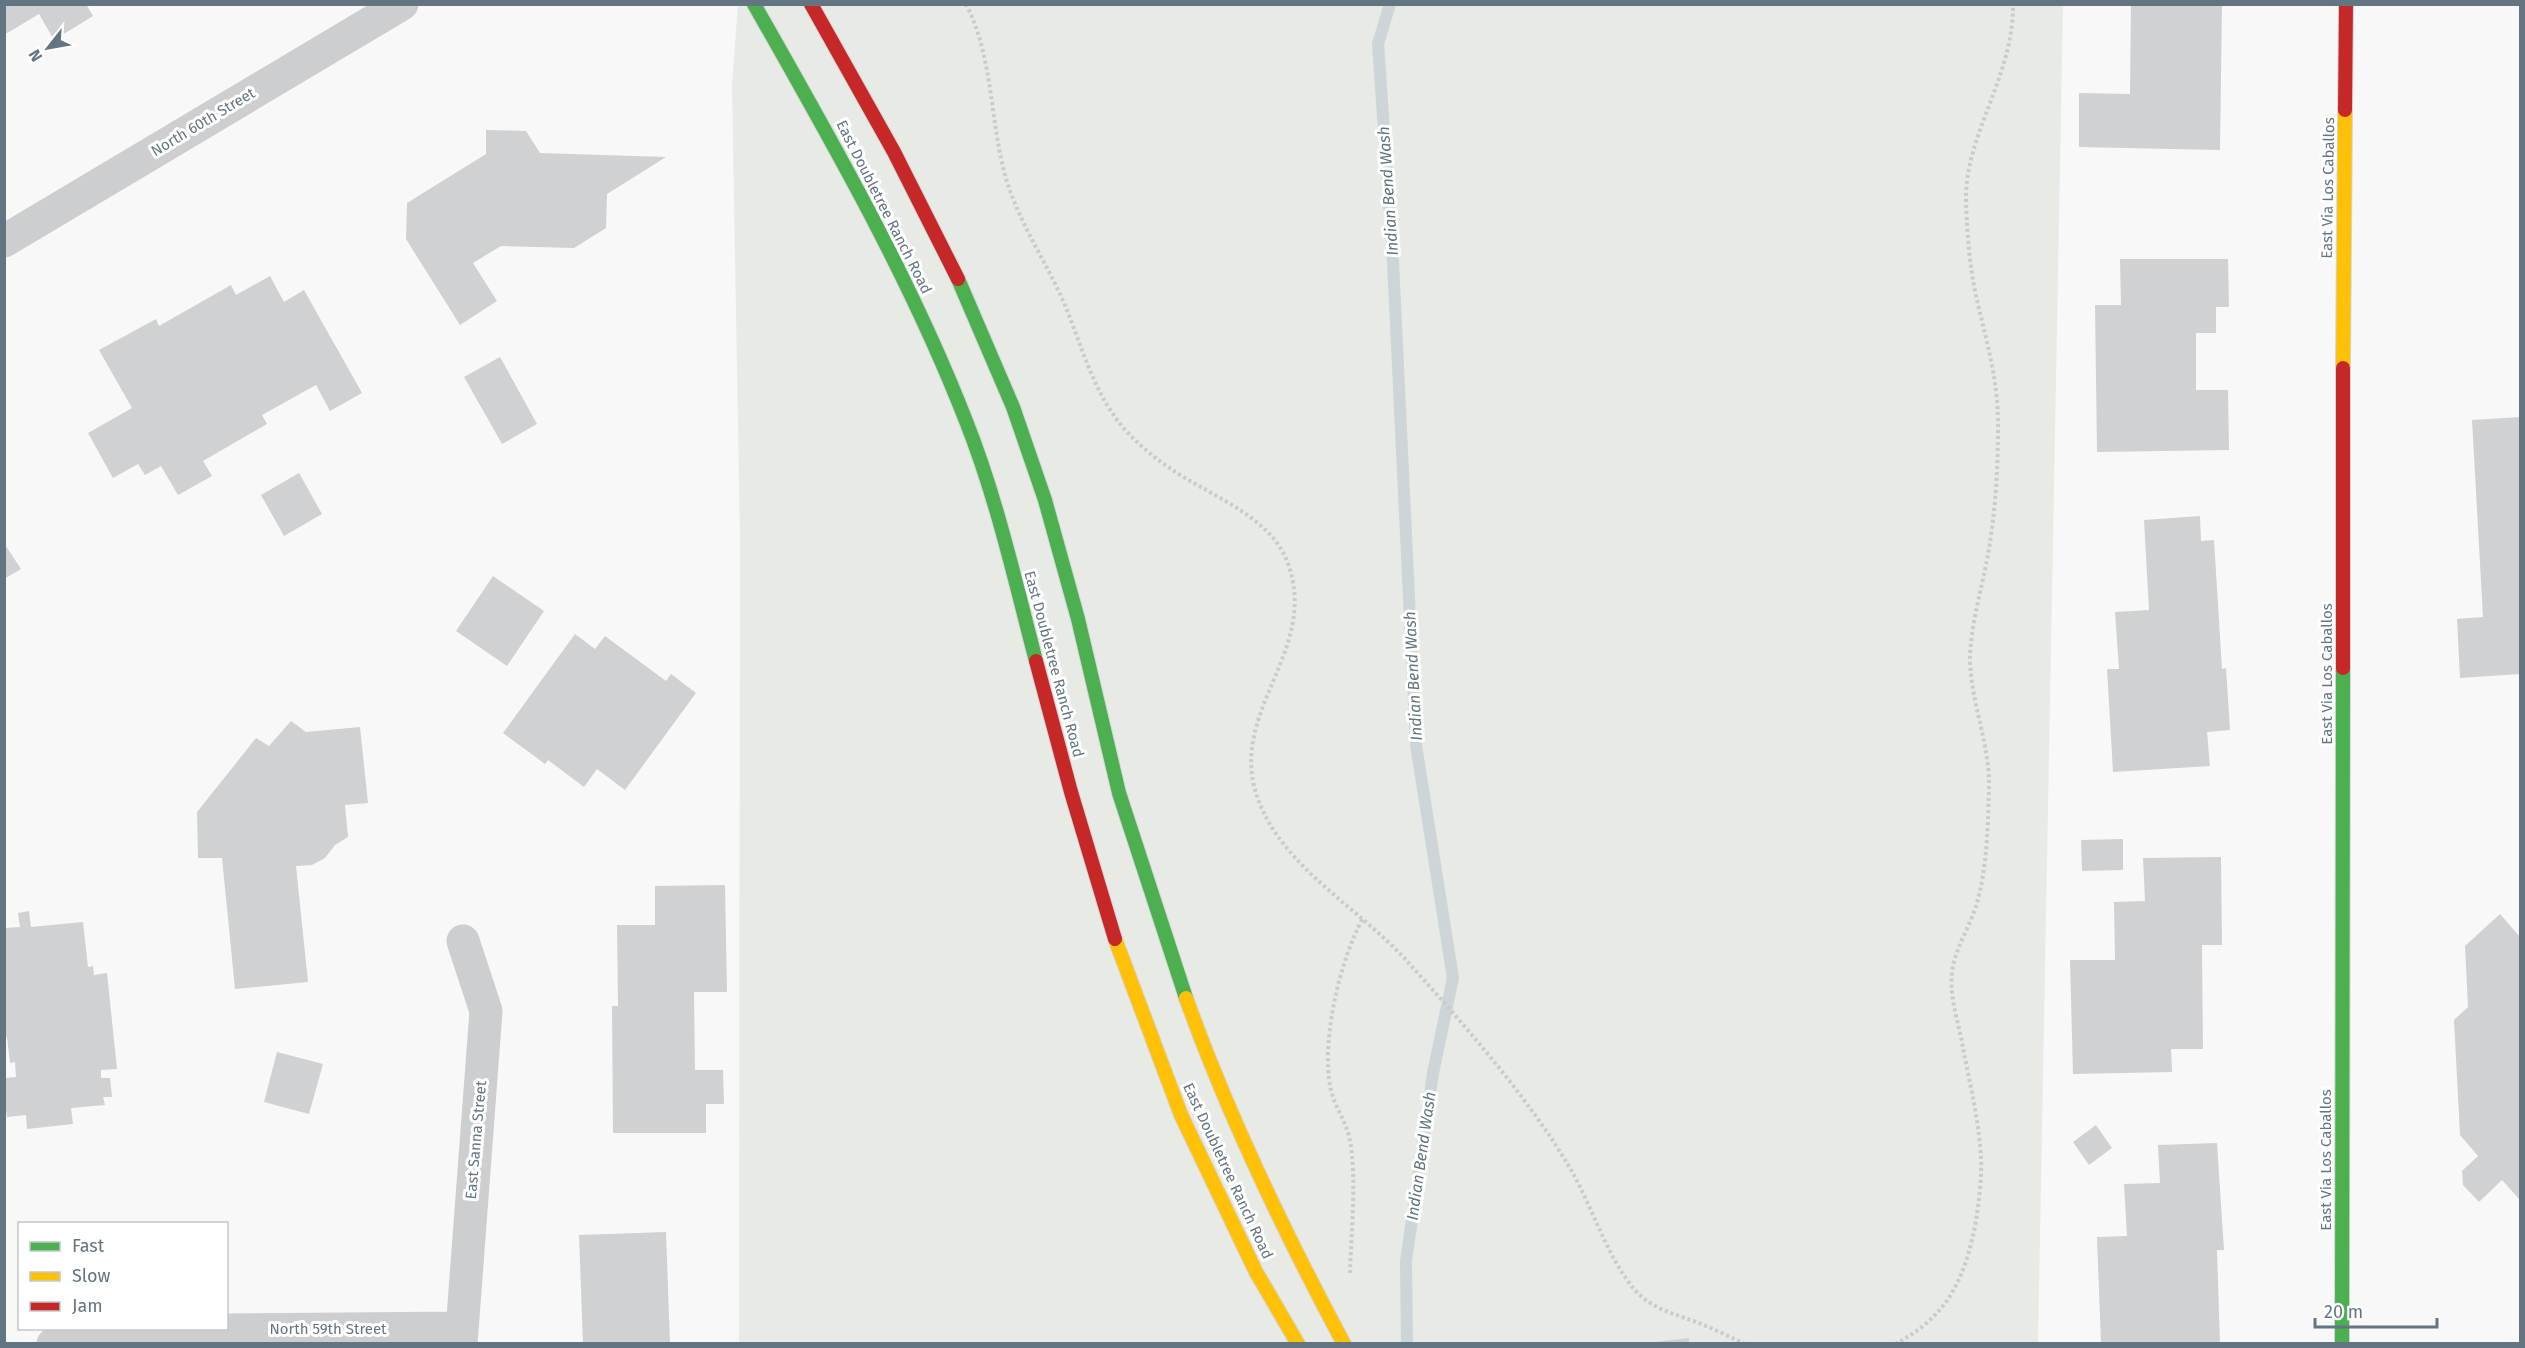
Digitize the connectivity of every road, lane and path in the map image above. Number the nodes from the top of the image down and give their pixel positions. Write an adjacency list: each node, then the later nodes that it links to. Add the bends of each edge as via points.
1 (402, 4): 7 (street, North 60th Street)
2 (754, 4): 13 (main road, East Doubletree Ranch Road, via 855,181 935,346 967,423 996,511 1109,923 1181,1115 1256,1272)
3 (812, 4): 14 (main road, East Doubletree Ranch Road, via 899,159 978,321 1013,408 1072,594 1117,788 1150,896 1226,1100 1303,1269)
4 (966, 4): 8 (path, via 982,46 1008,186 1062,299 1103,398 1119,423 1144,449 1254,521 1279,545 1287,562 1295,616 1281,666 1252,736 1254,786 1271,828 1287,850)
5 (2013, 4): 16 (path, via 2006,63 1968,173 1966,197 1967,246 1994,363 1998,428 1994,521 1970,654 1972,691 1982,724 1989,785 1983,861 1977,902 1952,973 1955,1014 1976,1113 1981,1161 1978,1207 1968,1259 1954,1291 1934,1318)
6 (2346, 4): 17 (main road, East Via Los Caballos)
7 (4, 241)
8 (1364, 918): 10 (path, via 1353,936 1336,996 1326,1065 1331,1093 1343,1115 1350,1141); 15 (path, via 1406,960 1543,1127 1572,1171 1635,1291 1659,1310)
9 (463, 941): 11 (street, East Sanna Street, via 486,1011)
10 (1350, 1281)
11 (461, 1336): 12 (street, North 59th Street, via 86,1331)
12 (54, 1344)
13 (1298, 1344)
14 (1344, 1344)
15 (1745, 1344)
16 (1895, 1344)
17 (2342, 1344)

